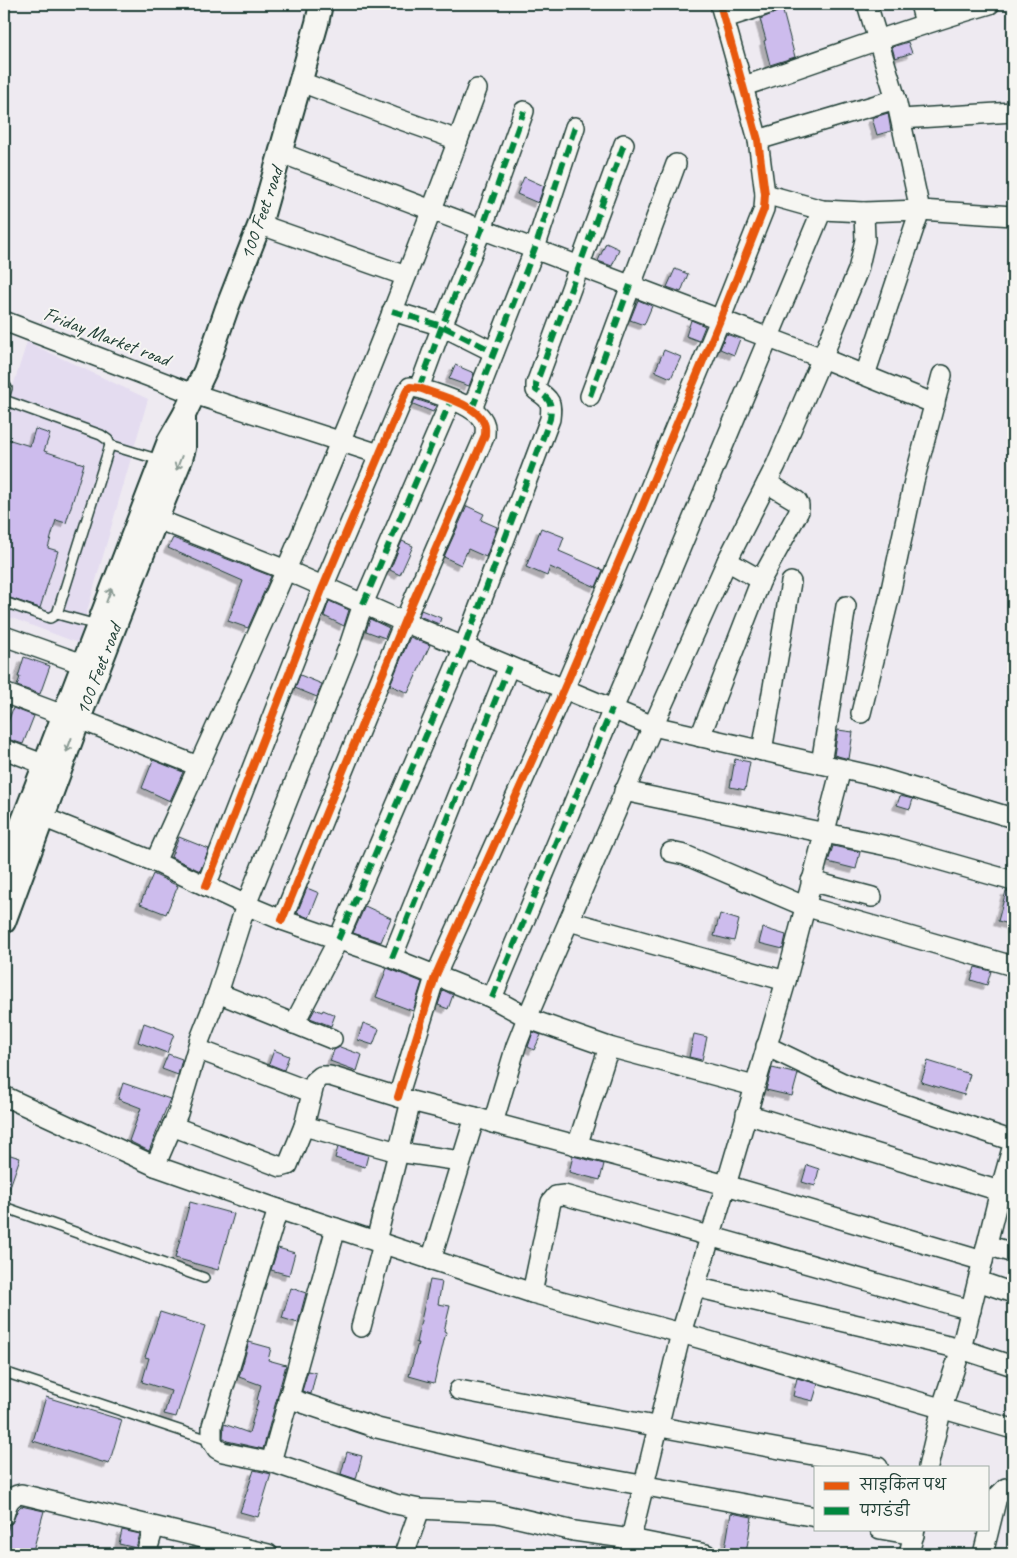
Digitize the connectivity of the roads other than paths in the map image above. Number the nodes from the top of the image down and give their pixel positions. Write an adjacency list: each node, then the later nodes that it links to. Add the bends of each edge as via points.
1 (321, 4): 9 (street, 100 Feet road)
2 (769, 4): 6 (street)
3 (867, 4): 8 (street)
4 (920, 4): 7 (street)
5 (990, 4): 7 (street)
6 (723, 11): 10 (street)
7 (925, 23): 8 (street)
8 (879, 41): 10 (street); 12 (street)
9 (301, 82): 17 (street); 20 (street, 100 Feet road)
10 (744, 86): 18 (street)
11 (477, 89): 17 (street)
12 (896, 99): 15 (street); 18 (street)
13 (524, 111): 29 (street)
14 (1013, 112): 15 (street)
15 (901, 119): 25 (street)
16 (575, 127): 30 (street)
17 (458, 140): 23 (street)
18 (758, 140): 22 (street)
19 (624, 144): 31 (street)
20 (281, 153): 23 (street); 28 (street, 100 Feet road)
21 (676, 164): 33 (street)
22 (765, 194): 24 (street); 35 (street, via 764,208)
23 (431, 210): 29 (street); 32 (street)
24 (822, 210): 26 (street); 38 (street)
25 (920, 210): 26 (street); 27 (street); 41 (street)
26 (864, 212): 40 (street, via 865,240 858,270)
27 (1013, 216)
28 (261, 221): 32 (street, via 270,228); 45 (street, 100 Feet road)
29 (482, 229): 30 (street); 37 (street)
30 (535, 248): 31 (street); 39 (street)
31 (580, 265): 33 (street); 70 (street, via 536,384 536,390 551,403 550,419)
32 (406, 276): 34 (street)
33 (630, 285): 35 (street); 46 (street)
34 (392, 311): 37 (street); 52 (street)
35 (720, 320): 38 (street); 73 (street)
36 (4, 321): 45 (street, Friday Market road)
37 (442, 326): 39 (street); 44 (street)
38 (768, 339): 40 (street); 75 (street)
39 (494, 352): 50 (street)
40 (822, 358): 41 (street); 56 (street)
41 (865, 375): 49 (street)
42 (942, 375): 49 (street)
43 (4, 383): 47 (lane, via 7,388)
44 (419, 388): 48 (street); 54 (street, via 410,387 406,392)
45 (194, 394): 51 (street, 100 Feet road); 52 (street, Friday Market road)
46 (590, 396)
47 (4, 399): 53 (lane, via 101,435)
48 (451, 400): 50 (street); 64 (street)
49 (935, 404): 76 (street, via 914,480)
50 (472, 409): 67 (street, via 485,425 485,435)
51 (184, 416): 55 (street, 100 Feet road); 57 (street, 100 Feet road, one-way to 57, via 182,459)
52 (340, 442): 54 (street, Friday Market road); 59 (street)
53 (110, 445): 55 (lane); 66 (lane)
54 (379, 454): 62 (street)
55 (161, 461): 57 (street, 100 Feet road)
56 (767, 483): 58 (street); 60 (street, via 797,501 799,511)
57 (148, 516): 59 (street); 68 (street, 100 Feet road, one-way to 57); 72 (street, 100 Feet road)
58 (726, 561): 60 (street); 78 (street)
59 (286, 570): 62 (street); 84 (street)
60 (761, 580): 79 (street)
61 (791, 582): 81 (street)
62 (323, 587): 64 (street); 95 (street)
63 (4, 602): 66 (lane, via 50,618)
64 (363, 604): 67 (street); 97 (street)
65 (846, 606): 83 (street)
66 (57, 614): 68 (lane)
67 (404, 622): 70 (street); 99 (street)
68 (97, 625): 72 (street, 100 Feet road)
69 (4, 636): 72 (street)
70 (464, 647): 71 (street); 102 (street)
71 (509, 666): 73 (street); 103 (street)
72 (90, 667): 77 (street, 100 Feet road)
73 (564, 689): 75 (street); 105 (street)
74 (4, 693): 77 (street)
75 (612, 709): 78 (street); 108 (street)
76 (861, 713)
77 (71, 717): 82 (street, 100 Feet road); 84 (street); 87 (street, 100 Feet road, one-way to 87)
78 (653, 726): 79 (street); 86 (street)
79 (700, 737): 81 (street)
80 (4, 749): 82 (street)
81 (762, 751): 83 (street)
82 (43, 764): 87 (street, 100 Feet road)
83 (820, 764): 85 (street)
84 (198, 766): 91 (street)
85 (840, 769): 88 (street, via 874,776); 89 (street)
86 (624, 791): 89 (street); 100 (street)
87 (34, 814): 91 (street); 92 (street, 100 Feet road); 101 (street, 100 Feet road)
88 (1013, 818)
89 (825, 833): 93 (street); 94 (street, via 897,848)
90 (671, 852): 98 (street)
91 (155, 862): 95 (street)
92 (4, 870)
93 (811, 881): 96 (street); 98 (street)
94 (1013, 881)
95 (206, 886): 97 (street)
96 (872, 896)
97 (246, 905): 99 (street); 107 (street)
98 (804, 906): 104 (street); 106 (street)
99 (282, 920): 102 (street)
100 (570, 921): 106 (street); 109 (street)
101 (4, 922)
102 (338, 940): 103 (street); 110 (street)
103 (392, 958): 105 (street)
104 (1013, 966)
105 (435, 976): 108 (street); 118 (street)
106 (786, 981): 113 (street)
107 (218, 993): 110 (street); 114 (street)
108 (492, 998): 109 (street)
109 (528, 1018): 112 (street); 120 (street)
110 (294, 1024): 111 (street)
111 (332, 1039)
112 (609, 1046): 115 (street); 125 (street)
113 (766, 1046): 115 (street); 123 (street, via 844,1084)
114 (197, 1049): 116 (street); 121 (street)
115 (754, 1086): 119 (street)
116 (311, 1092): 118 (street, via 315,1081 321,1076 330,1076); 122 (street)
117 (4, 1096): 128 (street)
118 (404, 1099): 120 (street); 126 (street)
119 (746, 1114): 129 (street); 130 (street)
120 (484, 1120): 125 (street); 127 (street)
121 (172, 1126): 122 (street, via 281,1167 288,1165); 128 (street)
122 (304, 1126): 126 (street)
123 (1013, 1141)
124 (1013, 1145): 130 (street)
125 (576, 1146): 129 (street)
126 (398, 1152): 127 (street); 135 (street)
127 (461, 1161): 138 (street)
128 (155, 1166): 132 (street)
129 (726, 1186): 134 (street); 136 (street)
130 (1007, 1193): 136 (street)
131 (4, 1207): 139 (lane)
132 (278, 1209): 133 (street); 155 (street, via 212,1426)
133 (336, 1228): 135 (street); 151 (street)
134 (710, 1237): 141 (street); 142 (street, via 564,1195 556,1196 551,1202); 144 (street)
135 (380, 1243): 138 (street); 145 (street)
136 (985, 1253): 137 (street); 140 (street)
137 (1013, 1253)
138 (431, 1260): 142 (street)
139 (204, 1278)
140 (978, 1281): 143 (street); 144 (street)
141 (695, 1287): 146 (street); 147 (street)
142 (532, 1293): 146 (street)
143 (1013, 1293)
144 (971, 1310): 147 (street)
145 (361, 1327)
146 (681, 1333): 152 (street); 153 (street)
147 (961, 1349): 148 (street); 152 (street)
148 (1013, 1366)
149 (4, 1372): 155 (lane)
150 (459, 1390): 153 (street)
151 (288, 1398): 156 (street); 159 (street, via 377,1428 530,1464)
152 (942, 1407): 154 (street); 158 (street)
153 (658, 1427): 157 (street); 159 (street)
154 (1013, 1429)
155 (212, 1442): 156 (street, via 223,1452)
156 (271, 1462): 161 (street, via 375,1499)
157 (872, 1466)
158 (928, 1466)
159 (644, 1486): 163 (street); 169 (street)
160 (1013, 1489): 164 (street, via 1006,1488 997,1497)
161 (420, 1509): 169 (street, via 497,1513); 173 (street)
162 (4, 1515): 165 (street, via 10,1498 21,1494)
163 (814, 1518)
164 (990, 1526)
165 (154, 1527): 170 (street); 171 (street)
166 (891, 1530): 168 (street)
167 (989, 1530): 176 (street)
168 (914, 1532): 175 (street)
169 (629, 1547): 174 (street)
170 (245, 1552): 172 (street)
171 (146, 1554)
172 (268, 1554)
173 (404, 1554)
174 (706, 1554)
175 (909, 1554)
176 (983, 1554)

